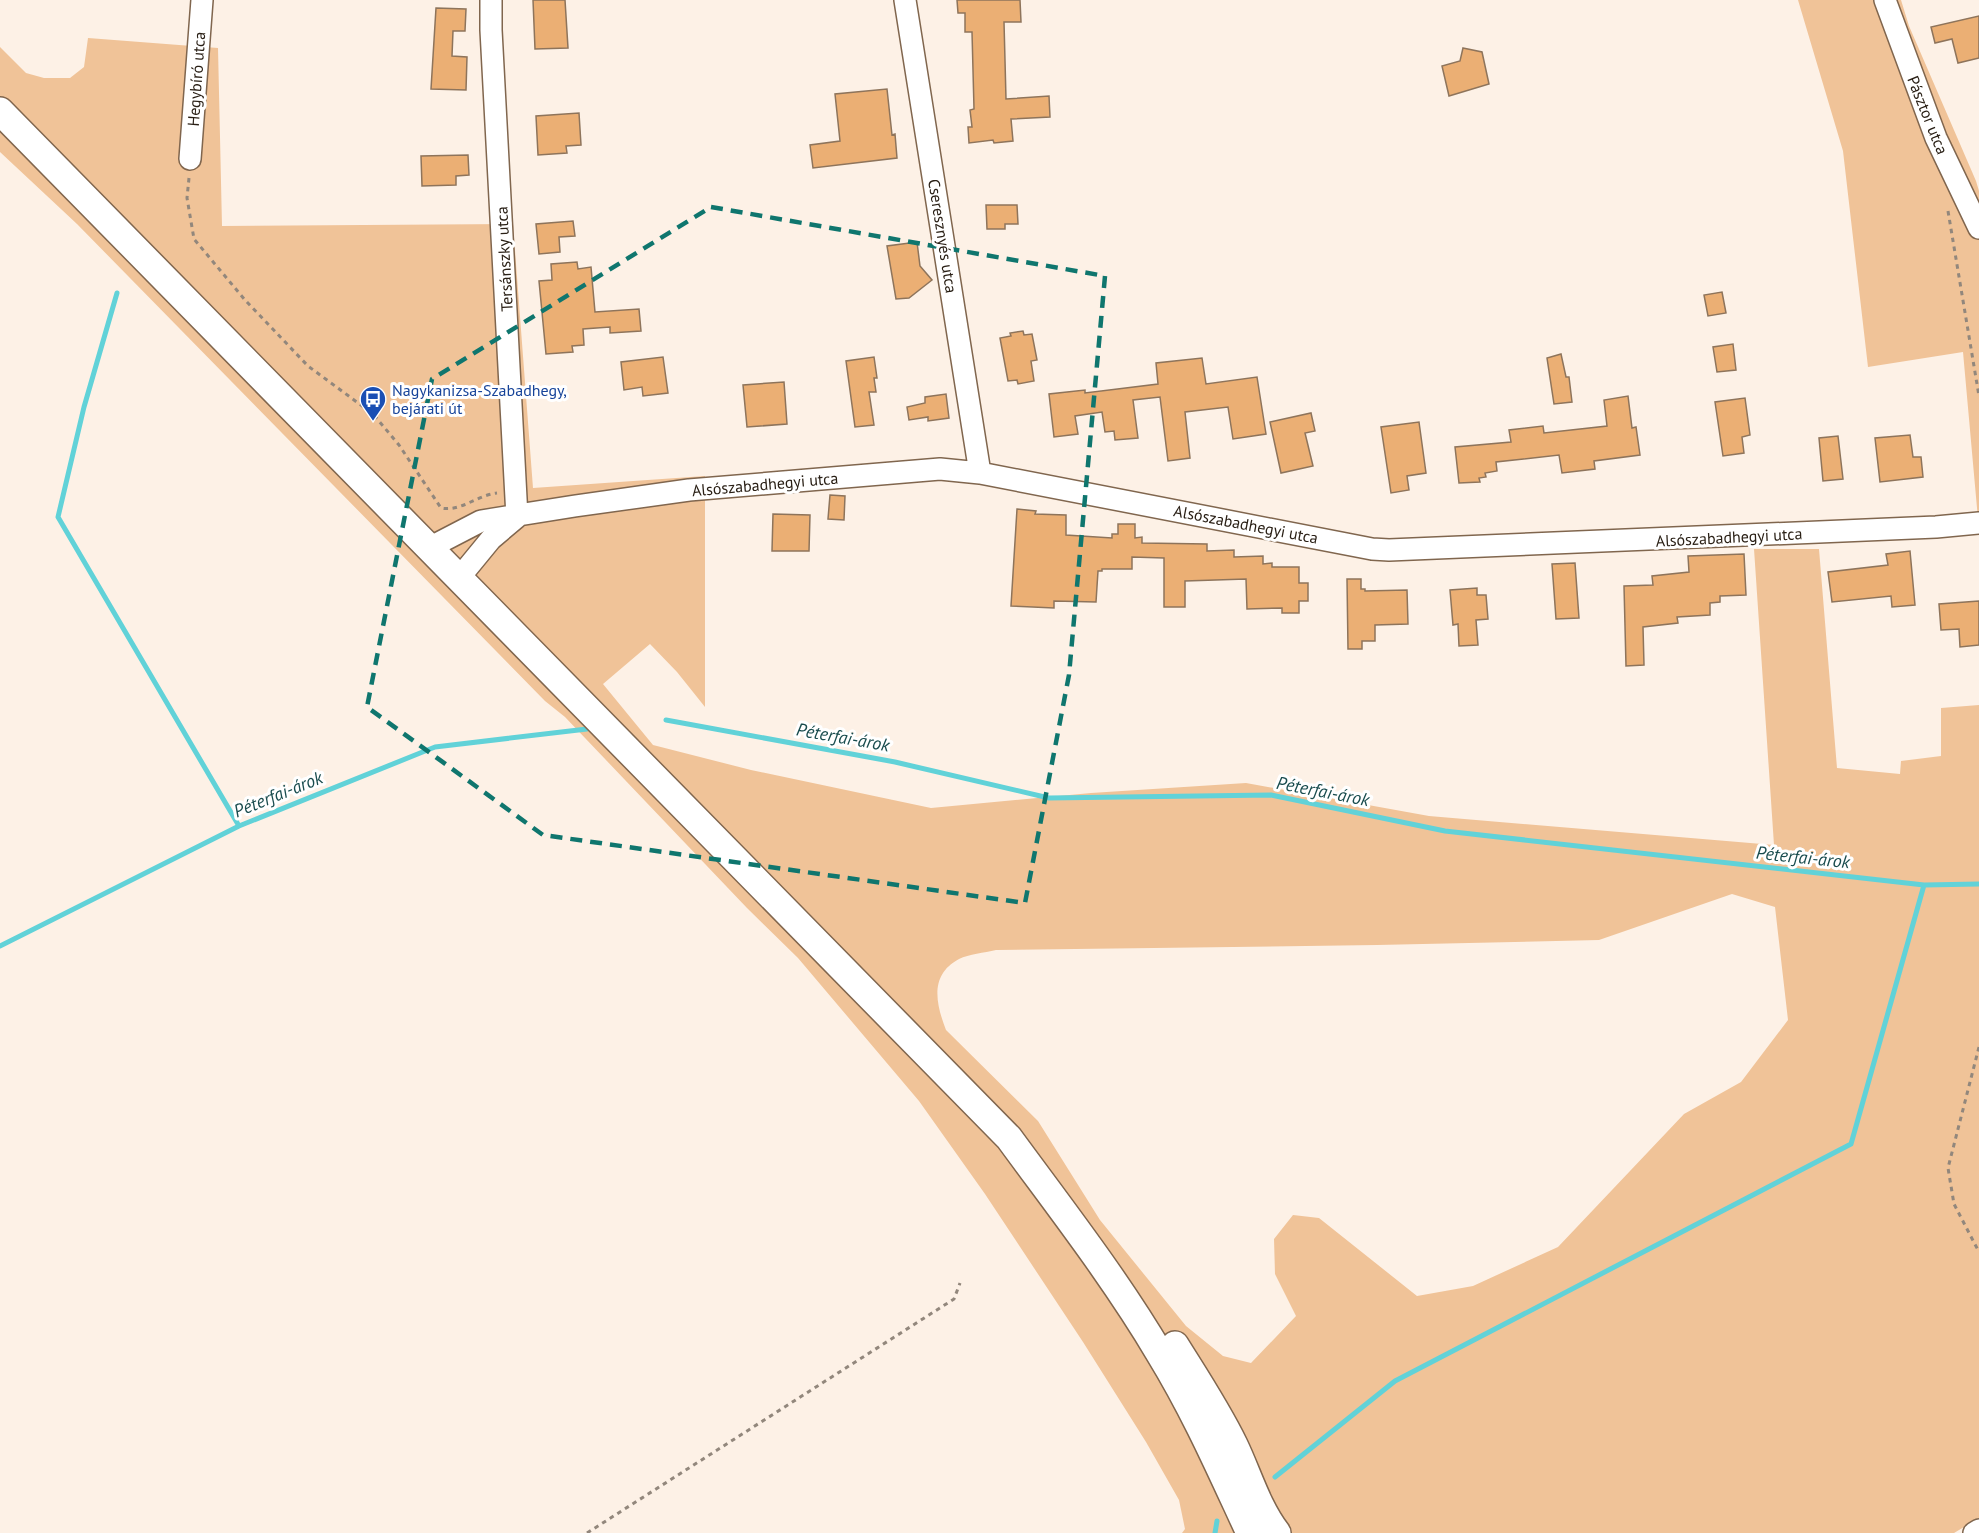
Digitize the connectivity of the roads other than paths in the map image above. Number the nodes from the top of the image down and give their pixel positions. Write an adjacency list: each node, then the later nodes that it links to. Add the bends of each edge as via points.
1 (202, 0): 6 (street, Hegybíró utca)
2 (491, 0): 9 (street, Tersánszky utca)
3 (905, 0): 8 (street, Cseresznyés utca)
4 (1885, 0): 7 (street, Pásztor utca, via 1936,138)
5 (0, 111): 11 (main road)
6 (190, 159)
7 (1979, 228)
8 (980, 473): 9 (street, Alsószabadhegyi utca, via 940,469 688,490); 10 (street, Alsószabadhegyi utca, via 1389,550)
9 (517, 517): 11 (street, Alsószabadhegyi utca, via 481,521); 12 (street, Alsószabadhegyi utca, via 491,539)
10 (1979, 523)
11 (429, 548): 12 (main road)
12 (459, 578): 13 (main road, via 1009,1138)
13 (1116, 1282): 15 (main road, via 1189,1406); 16 (main road, via 1167,1332 1234,1444)
14 (1979, 1530): 17 (street)
15 (1250, 1533)
16 (1277, 1533)
17 (1974, 1533)

